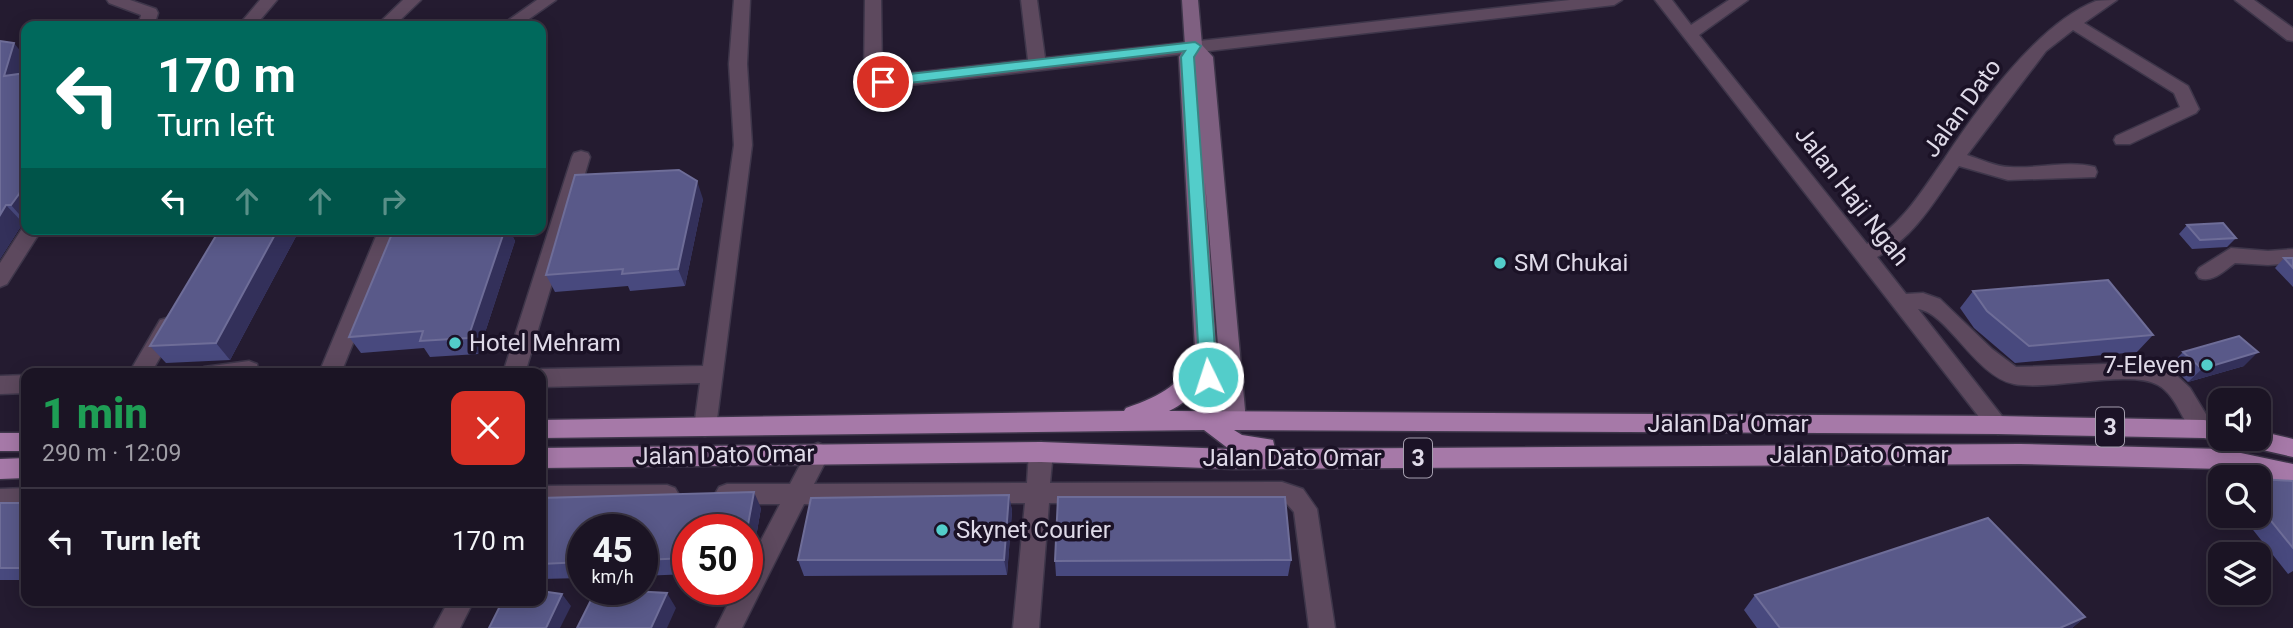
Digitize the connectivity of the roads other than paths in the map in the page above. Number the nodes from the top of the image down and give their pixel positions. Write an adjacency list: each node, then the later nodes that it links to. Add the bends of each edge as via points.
1 (115, 0): 14 (street, via 149,13)
2 (269, 0): 15 (street)
3 (413, 0): 16 (street)
4 (548, 0): 17 (street)
5 (742, 0): 39 (street, via 738,64 743,145)
6 (873, 0): 22 (street, via 873,78 877,81)
7 (1029, 0): 22 (street)
8 (1190, 0): 21 (main road)
9 (1614, 0): 21 (street)
10 (1663, 0): 19 (street, Jalan Haji Ngah)
11 (1740, 0): 19 (street)
12 (2109, 0): 18 (street, Jalan Dato)
13 (2244, 0): 20 (street)
14 (147, 21)
15 (250, 21)
16 (390, 21)
17 (516, 21)
18 (2073, 23): 23 (street, via 2182,90 2189,100 2190,109); 25 (street, Jalan Dato, via 2029,59)
19 (1690, 33): 29 (street, Jalan Haji Ngah)
20 (2293, 36)
21 (1195, 46): 22 (street); 35 (main road, via 1188,57); 47 (main road, via 1204,57)
22 (1037, 64)
23 (2123, 140)
24 (581, 157): 38 (street)
25 (1954, 158): 26 (street, via 2008,174); 29 (street, Jalan Dato, via 1906,226)
26 (2088, 172)
27 (28, 235): 32 (street)
28 (387, 235): 37 (street)
29 (1865, 254): 33 (street, Jalan Haji Ngah)
30 (2293, 256): 31 (street, via 2231,255)
31 (2206, 273)
32 (0, 279)
33 (1901, 302): 44 (street, Jalan Haji Ngah); 45 (street, via 1933,304 1994,363 2013,375 2142,373 2166,379)
34 (175, 313): 36 (street)
35 (1207, 355): 43 (highway, via 1195,380 1170,401); 47 (main road)
36 (143, 368)
37 (332, 368)
38 (516, 368)
39 (714, 374): 40 (street); 46 (street)
40 (546, 379)
41 (21, 384): 42 (street)
42 (0, 385)
43 (1112, 420): 46 (highway, Jalan Dato Omar / 3); 47 (highway, Jalan Dato Omar / 3)
44 (1998, 425): 47 (highway, Jalan Da' Omar / 3); 49 (highway, Jalan Da' Omar / 3)
45 (2208, 425)
46 (705, 427): 48 (highway, Jalan Dato Omar / 3)
47 (1223, 427): 54 (highway, via 1197,447); 57 (highway, via 1252,447 1424,449)
48 (546, 429)
49 (2208, 431)
50 (0, 442): 51 (highway)
51 (21, 442)
52 (2271, 443): 53 (highway)
53 (2293, 448)
54 (1041, 452): 55 (highway, Jalan Dato Omar / 3); 57 (highway, Jalan Dato Omar / 3); 61 (street)
55 (818, 453): 56 (highway, Jalan Dato Omar / 3); 62 (street)
56 (546, 458)
57 (1481, 458): 60 (highway, Jalan Dato Omar / 3, via 2020,454 2222,459)
58 (21, 468): 59 (highway)
59 (0, 469)
60 (2293, 474)
61 (1038, 493): 62 (street); 69 (street); 70 (street, via 1282,492 1295,496 1305,509)
62 (797, 494): 63 (street); 68 (street)
63 (546, 496)
64 (21, 498): 65 (street)
65 (0, 499)
66 (458, 606): 67 (street)
67 (447, 628)
68 (729, 628)
69 (1026, 628)
70 (1322, 628)

